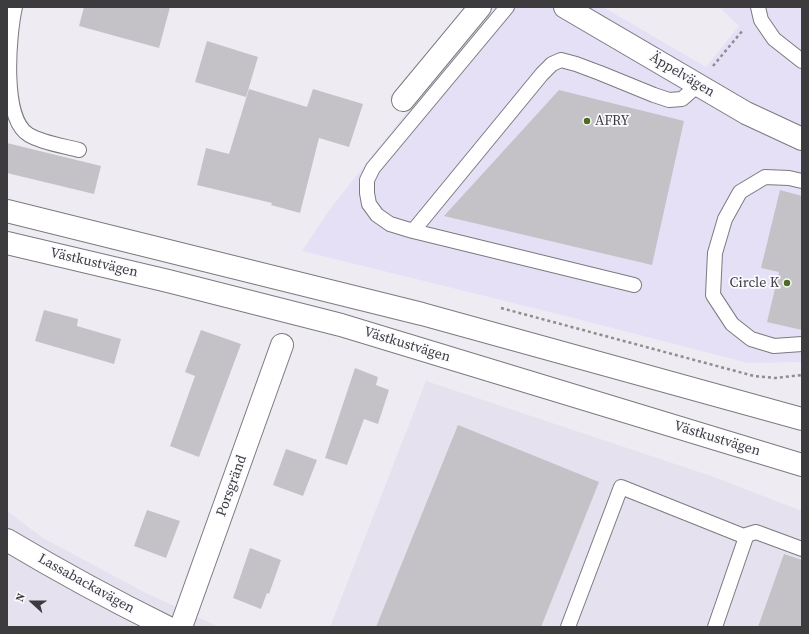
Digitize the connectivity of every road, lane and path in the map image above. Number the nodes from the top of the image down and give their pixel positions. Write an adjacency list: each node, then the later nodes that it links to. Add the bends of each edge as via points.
1 (15, 7): 10 (lane, via 9,50 9,83 13,110 19,125 28,135)
2 (480, 7): 8 (main road)
3 (507, 7): 13 (lane, via 374,168 367,180 368,204 377,215 390,224)
4 (565, 7): 7 (main road, Äppelvägen)
5 (758, 9): 6 (lane, via 761,20 774,39); 7 (path)
6 (802, 61)
7 (698, 85): 9 (main road, Äppelvägen, via 746,113); 13 (lane, via 682,99 669,100 576,64 561,60 552,64)
8 (403, 100)
9 (802, 138)
10 (79, 150)
11 (802, 181): 16 (lane, via 765,177 740,192 725,219 715,253 713,295 732,324 751,339 774,346)
12 (7, 211): 18 (main road, Västkustvägen, via 422,314)
13 (413, 231): 15 (lane)
14 (7, 243): 19 (main road, Västkustvägen, via 341,325)
15 (634, 285)
16 (802, 344)
17 (282, 345): 24 (main road, Porsgränd)
18 (802, 418)
19 (802, 465)
20 (743, 536): 22 (lane, via 756,532); 25 (lane, via 621,487); 26 (lane, via 746,537)
21 (7, 540): 23 (main road, Lassabackavägen, via 78,581)
22 (802, 549)
23 (167, 627)
24 (181, 627)
25 (568, 627)
26 (715, 627)

